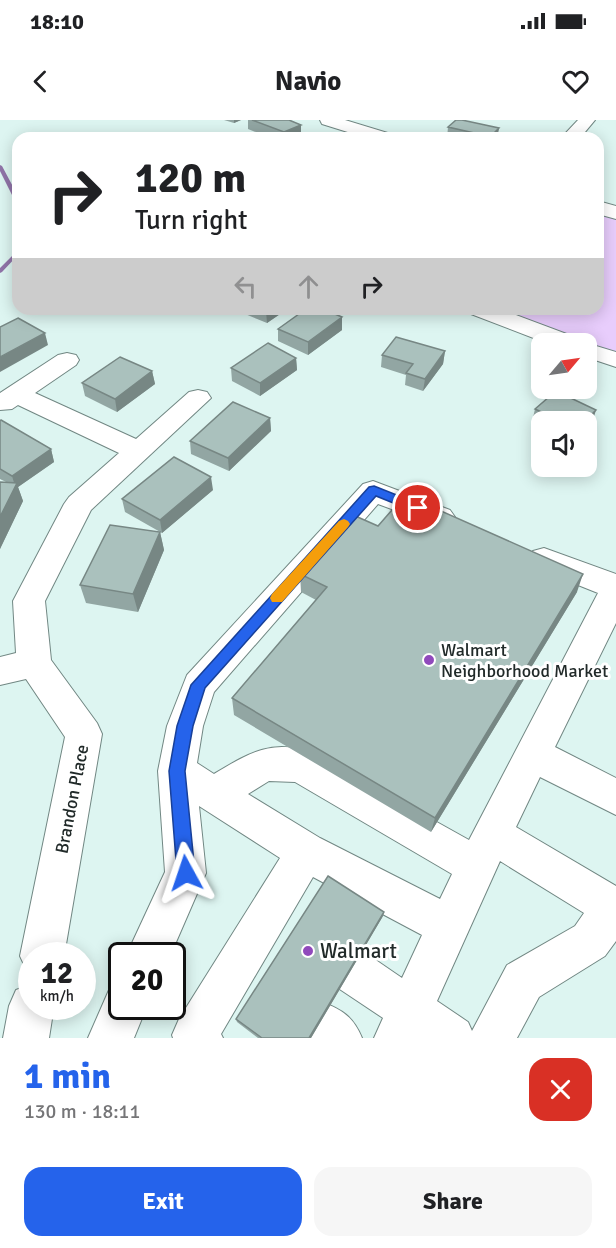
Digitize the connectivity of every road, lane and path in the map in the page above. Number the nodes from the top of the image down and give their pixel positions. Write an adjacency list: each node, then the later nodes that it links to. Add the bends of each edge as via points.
1 (328, 120): 3 (street)
2 (587, 120): 4 (street)
3 (366, 132)
4 (576, 132)
5 (495, 315): 6 (street)
6 (543, 333)
7 (597, 353): 9 (street)
8 (67, 360): 11 (street)
9 (616, 360)
10 (198, 398): 12 (street, Brandon Place)
11 (8, 399): 12 (street)
12 (139, 451): 16 (street, Brandon Place, via 79,504 29,601)
13 (473, 530): 18 (street, via 374,490 199,685 185,726)
14 (517, 548): 15 (street)
15 (616, 589): 17 (street)
16 (17, 667): 25 (street, Brandon Place, via 84,734)
17 (534, 755): 20 (street); 21 (street)
18 (177, 771): 19 (street); 26 (street, via 186,873)
19 (213, 794): 21 (street, via 264,764 300,765); 22 (street)
20 (616, 797)
21 (485, 850): 23 (street); 24 (street)
22 (306, 852): 24 (street); 33 (street, via 282,922 251,973 195,1035)
23 (615, 909): 35 (street, via 590,941 523,981)
24 (450, 927): 30 (street)
25 (45, 942)
26 (154, 942)
27 (351, 970): 30 (street)
28 (29, 1020): 31 (street)
29 (119, 1020): 32 (street)
30 (404, 1023): 34 (street)
31 (26, 1038)
32 (111, 1038)
33 (200, 1038)
34 (452, 1038)
35 (492, 1038)

